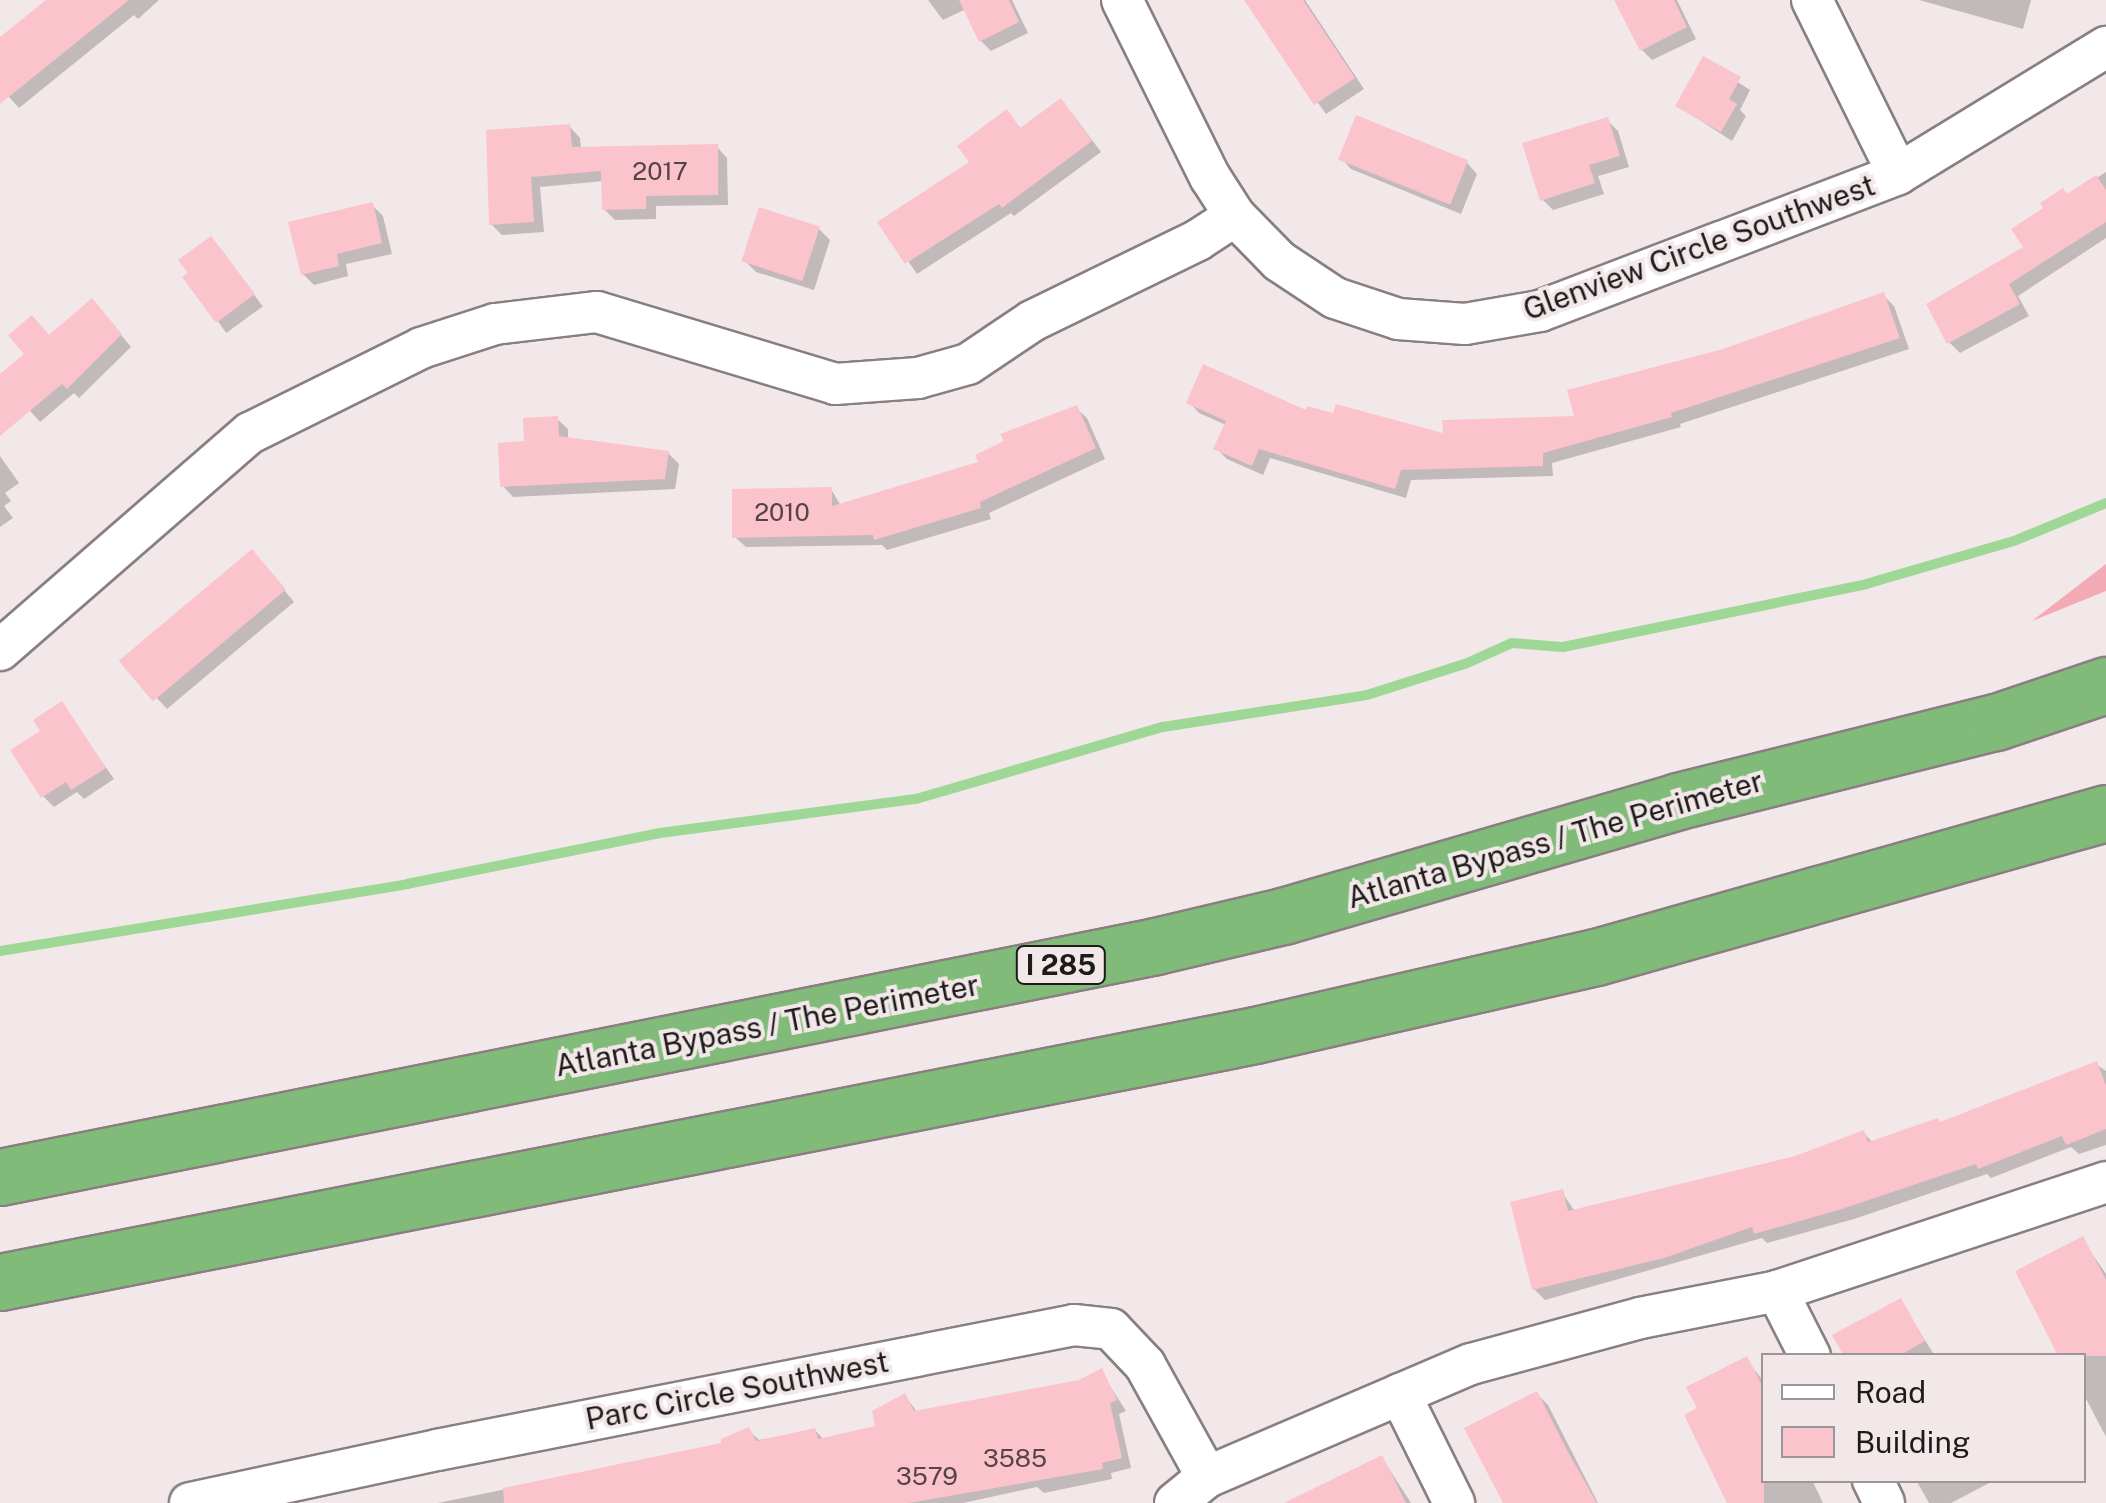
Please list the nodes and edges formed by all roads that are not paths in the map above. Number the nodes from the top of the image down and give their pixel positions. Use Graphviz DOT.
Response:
graph roads {
  1 [pos="1122,0"];
  2 [pos="1812,0"];
  3 [pos="2106,48"];
  4 [pos="1898,174"];
  5 [pos="1235,216"];
  6 [pos="0,650"];
  7 [pos="2106,685"];
  8 [pos="2106,813"];
  9 [pos="0,1177"];
  10 [pos="2106,1182"];
  11 [pos="0,1282"];
  12 [pos="1777,1291"];
  13 [pos="1808,1353"];
  14 [pos="1400,1394"];
  15 [pos="1207,1477"];
  16 [pos="190,1503"];
  17 [pos="1175,1503"];
  18 [pos="1454,1503"];
  1 -- 5 [label="street, Glenview Circle Southwest"];
  2 -- 4 [label="street"];
  3 -- 4 [label="street, Glenview Circle Southwest"];
  4 -- 5 [label="street, Glenview Circle Southwest"];
  5 -- 6 [label="street"];
  7 -- 9 [label="highway, Atlanta Bypass / The Perimeter / I 285"];
  8 -- 11 [label="highway"];
  10 -- 12 [label="street"];
  12 -- 13 [label="street"];
  12 -- 14 [label="street"];
  14 -- 15 [label="street"];
  14 -- 18 [label="street"];
  15 -- 16 [label="street, Parc Circle Southwest"];
  15 -- 17 [label="street"];
}
